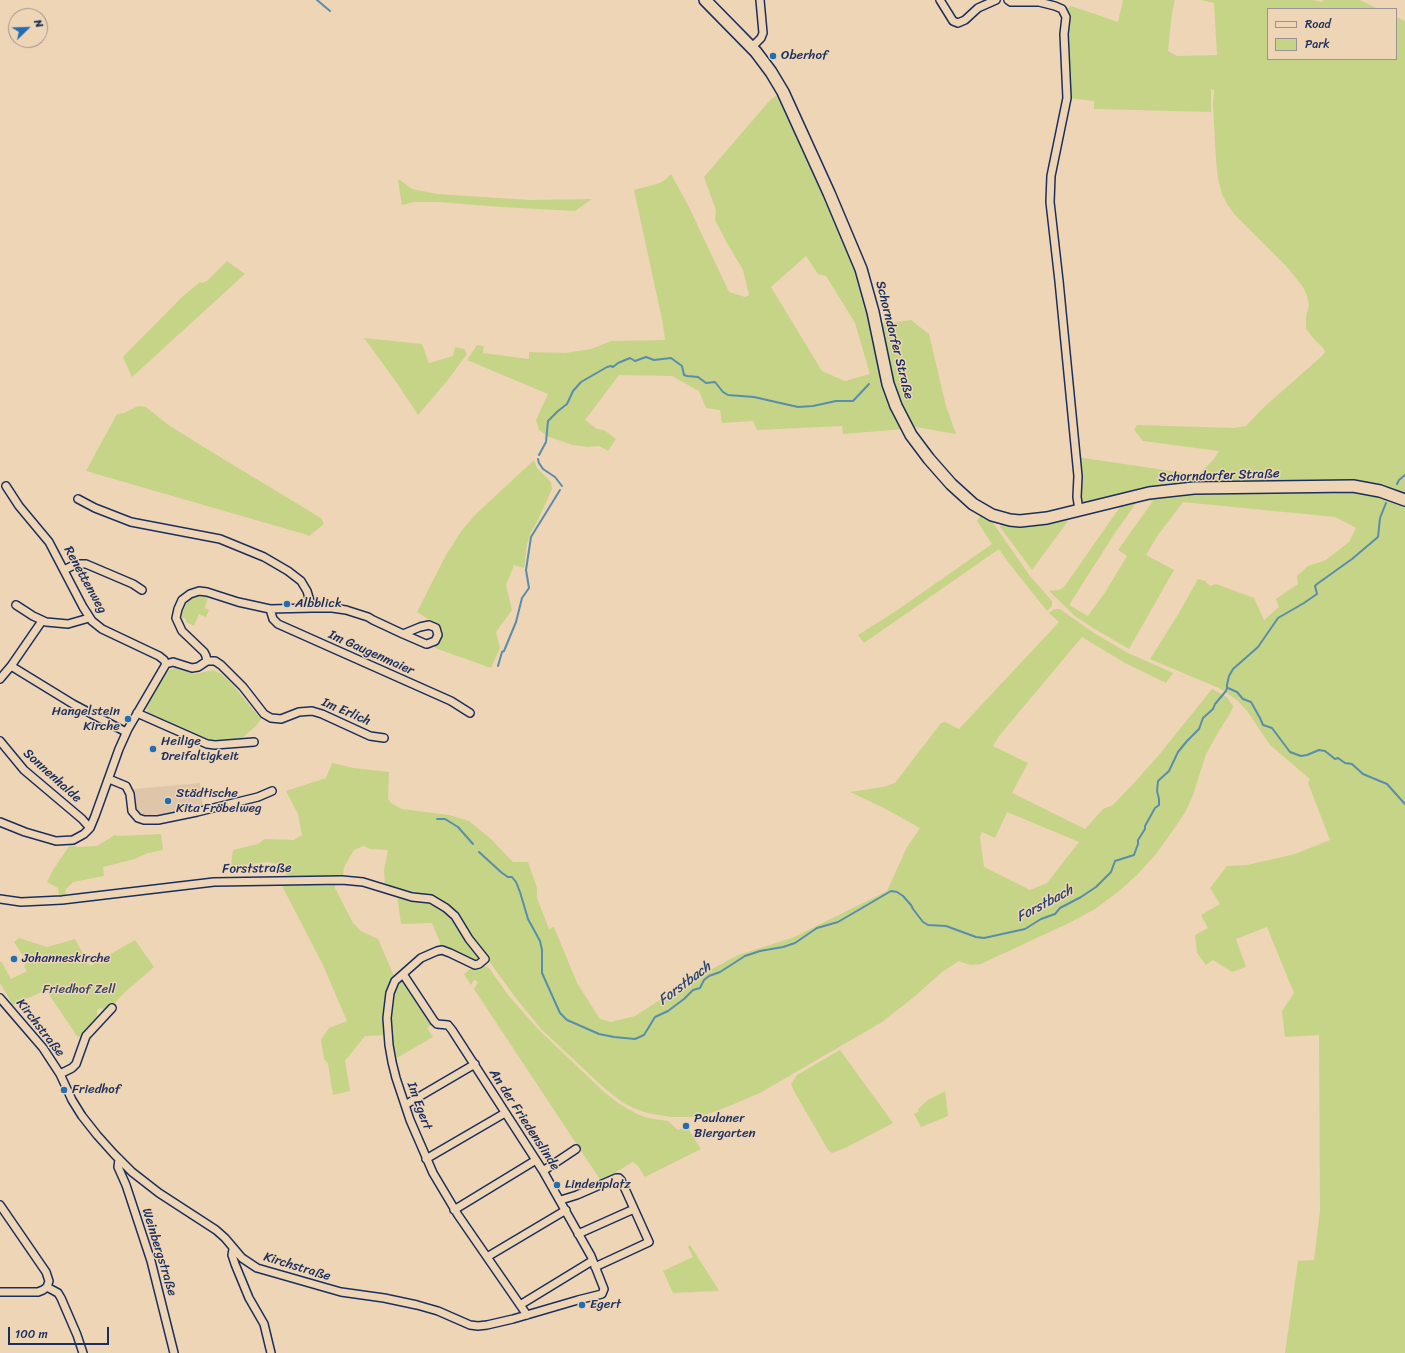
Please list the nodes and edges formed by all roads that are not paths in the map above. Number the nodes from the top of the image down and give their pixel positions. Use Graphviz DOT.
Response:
graph roads {
  1 [pos="705,0"];
  2 [pos="760,0"];
  3 [pos="940,0"];
  4 [pos="996,0"];
  5 [pos="1008,0"];
  6 [pos="1039,1"];
  7 [pos="752,47"];
  8 [pos="6,486"];
  9 [pos="78,499"];
  10 [pos="1405,500"];
  11 [pos="1079,510"];
  12 [pos="64,570"];
  13 [pos="142,590"];
  14 [pos="16,605"];
  15 [pos="312,608"];
  16 [pos="270,609"];
  17 [pos="89,618"];
  18 [pos="42,621"];
  19 [pos="403,634"];
  20 [pos="207,661"];
  21 [pos="166,664"];
  22 [pos="11,666"];
  23 [pos="0,679"];
  24 [pos="470,712"];
  25 [pos="137,713"];
  26 [pos="126,732"];
  27 [pos="384,738"];
  28 [pos="0,741"];
  29 [pos="254,742"];
  30 [pos="109,779"];
  31 [pos="272,791"];
  32 [pos="0,822"];
  33 [pos="90,828"];
  34 [pos="0,899"];
  35 [pos="485,959"];
  36 [pos="402,974"];
  37 [pos="0,998"];
  38 [pos="112,1008"];
  39 [pos="475,1064"];
  40 [pos="60,1074"];
  41 [pos="405,1105"];
  42 [pos="505,1112"];
  43 [pos="576,1150"];
  44 [pos="119,1159"];
  45 [pos="426,1159"];
  46 [pos="536,1160"];
  47 [pos="543,1171"];
  48 [pos="561,1200"];
  49 [pos="0,1205"];
  50 [pos="634,1209"];
  51 [pos="454,1210"];
  52 [pos="566,1210"];
  53 [pos="578,1234"];
  54 [pos="233,1249"];
  55 [pos="487,1257"];
  56 [pos="593,1264"];
  57 [pos="47,1287"];
  58 [pos="0,1292"];
  59 [pos="601,1295"];
  60 [pos="520,1304"];
  61 [pos="527,1315"];
  62 [pos="83,1353"];
  63 [pos="174,1353"];
  64 [pos="270,1353"];
  1 -- 7 [label="main road, Schorndorfer Straße"];
  2 -- 7 [label="street"];
  3 -- 4 [label="street"];
  5 -- 6 [label="street"];
  6 -- 11 [label="street"];
  7 -- 11 [label="main road, Schorndorfer Straße"];
  8 -- 12 [label="street, Renettenweg"];
  9 -- 15 [label="street"];
  10 -- 11 [label="main road, Schorndorfer Straße"];
  12 -- 13 [label="street"];
  12 -- 17 [label="street, Renettenweg"];
  14 -- 18 [label="street"];
  15 -- 16 [label="street"];
  15 -- 19 [label="street"];
  16 -- 20 [label="street"];
  16 -- 24 [label="street, Im Gaugenmaier"];
  17 -- 18 [label="street"];
  17 -- 21 [label="street, Renettenweg"];
  18 -- 22 [label="street"];
  20 -- 21 [label="street"];
  20 -- 27 [label="street, Im Erlich"];
  21 -- 25 [label="street"];
  22 -- 23 [label="street"];
  22 -- 26 [label="street"];
  25 -- 26 [label="street"];
  25 -- 29 [label="street"];
  26 -- 30 [label="street"];
  28 -- 33 [label="street, Sonnenhalde"];
  30 -- 31 [label="street"];
  30 -- 33 [label="street"];
  32 -- 33 [label="street"];
  34 -- 35 [label="street, Forststraße"];
  35 -- 36 [label="street, Im Egert"];
  36 -- 39 [label="street, An der Friedenslinde"];
  36 -- 41 [label="street, Im Egert"];
  37 -- 40 [label="street, Kirchstraße"];
  38 -- 40 [label="street, Kirchstraße"];
  39 -- 41 [label="street"];
  39 -- 42 [label="street, An der Friedenslinde"];
  40 -- 44 [label="street, Kirchstraße"];
  41 -- 45 [label="street, Im Egert"];
  42 -- 45 [label="street"];
  42 -- 46 [label="street, An der Friedenslinde"];
  43 -- 47 [label="street"];
  44 -- 54 [label="street, Kirchstraße"];
  44 -- 63 [label="street, Weinbergstraße"];
  45 -- 51 [label="street, Im Egert"];
  46 -- 47 [label="street, An der Friedenslinde"];
  46 -- 51 [label="street"];
  47 -- 48 [label="street, An der Friedenslinde"];
  48 -- 50 [label="street"];
  48 -- 52 [label="street, An der Friedenslinde"];
  49 -- 57 [label="street"];
  50 -- 53 [label="street"];
  50 -- 56 [label="street"];
  51 -- 55 [label="street, Im Egert"];
  52 -- 53 [label="street, An der Friedenslinde"];
  52 -- 55 [label="street"];
  53 -- 56 [label="street, An der Friedenslinde"];
  54 -- 61 [label="street, Kirchstraße"];
  54 -- 64 [label="street"];
  55 -- 60 [label="street, Im Egert"];
  56 -- 59 [label="street, An der Friedenslinde"];
  56 -- 60 [label="street"];
  57 -- 58 [label="street"];
  57 -- 62 [label="street"];
  59 -- 61 [label="street, Kirchstraße"];
  60 -- 61 [label="street, Im Egert"];
}
